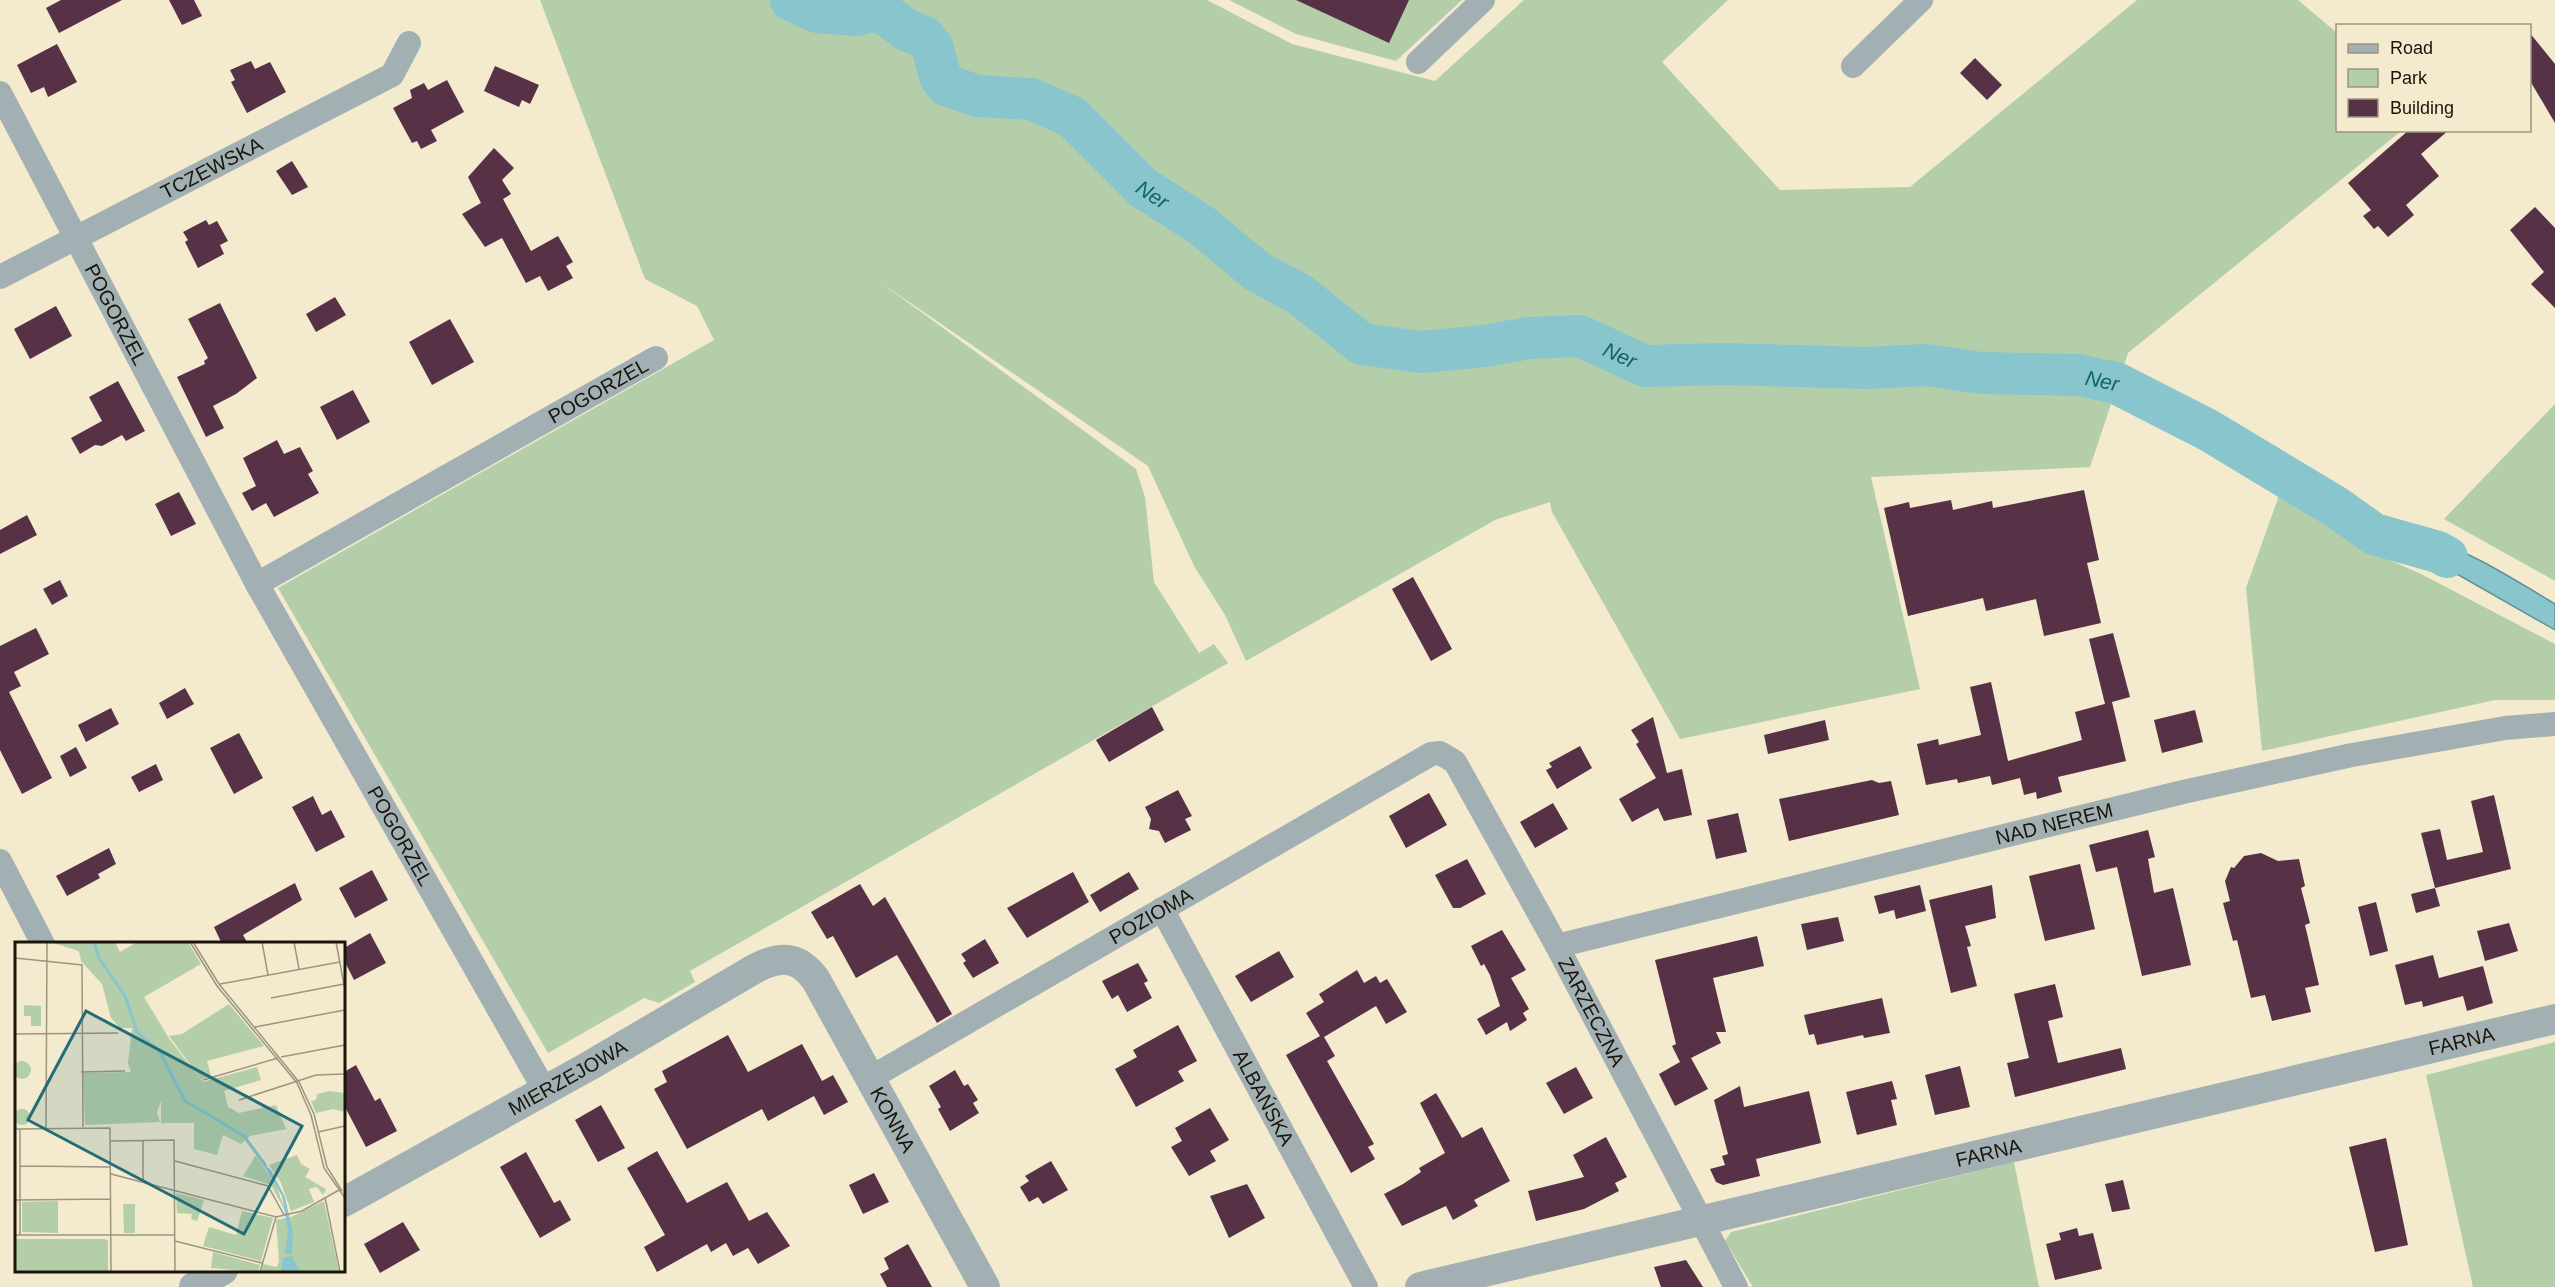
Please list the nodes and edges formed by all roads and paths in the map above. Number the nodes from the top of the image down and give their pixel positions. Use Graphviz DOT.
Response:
graph roads {
  1 [pos="1483,0"];
  2 [pos="1921,0"];
  3 [pos="408,43"];
  4 [pos="1418,62"];
  5 [pos="1853,66"];
  6 [pos="0,93"];
  7 [pos="75,238"];
  8 [pos="0,277"];
  9 [pos="656,358"];
  10 [pos="257,584"];
  11 [pos="2555,724"];
  12 [pos="1431,754"];
  13 [pos="0,861"];
  14 [pos="1162,909"];
  15 [pos="42,942"];
  16 [pos="1557,946"];
  17 [pos="792,959"];
  18 [pos="2555,1019"];
  19 [pos="872,1077"];
  20 [pos="544,1089"];
  21 [pos="345,1201"];
  22 [pos="1700,1221"];
  23 [pos="985,1287"];
  24 [pos="1366,1287"];
  25 [pos="1420,1287"];
  26 [pos="1736,1287"];
  1 -- 4 [label="street"];
  2 -- 5 [label="street"];
  3 -- 7 [label="street, TCZEWSKA"];
  6 -- 7 [label="street, POGORZEL"];
  7 -- 8 [label="street, TCZEWSKA"];
  7 -- 10 [label="street, POGORZEL"];
  9 -- 10 [label="street, POGORZEL"];
  10 -- 20 [label="street, POGORZEL"];
  11 -- 16 [label="street, NAD NEREM"];
  12 -- 14 [label="street, POZIOMA"];
  12 -- 16 [label="street, ZARZECZNA"];
  13 -- 15 [label="street"];
  14 -- 19 [label="street, POZIOMA"];
  14 -- 24 [label="street, ALBAŃSKA"];
  16 -- 22 [label="street, ZARZECZNA"];
  17 -- 19 [label="street, KONNA"];
  17 -- 20 [label="street, MIERZEJOWA"];
  18 -- 22 [label="street, FARNA"];
  19 -- 23 [label="street, KONNA"];
  20 -- 21 [label="street, MIERZEJOWA"];
  22 -- 25 [label="street, FARNA"];
  22 -- 26 [label="street, ZARZECZNA"];
}
